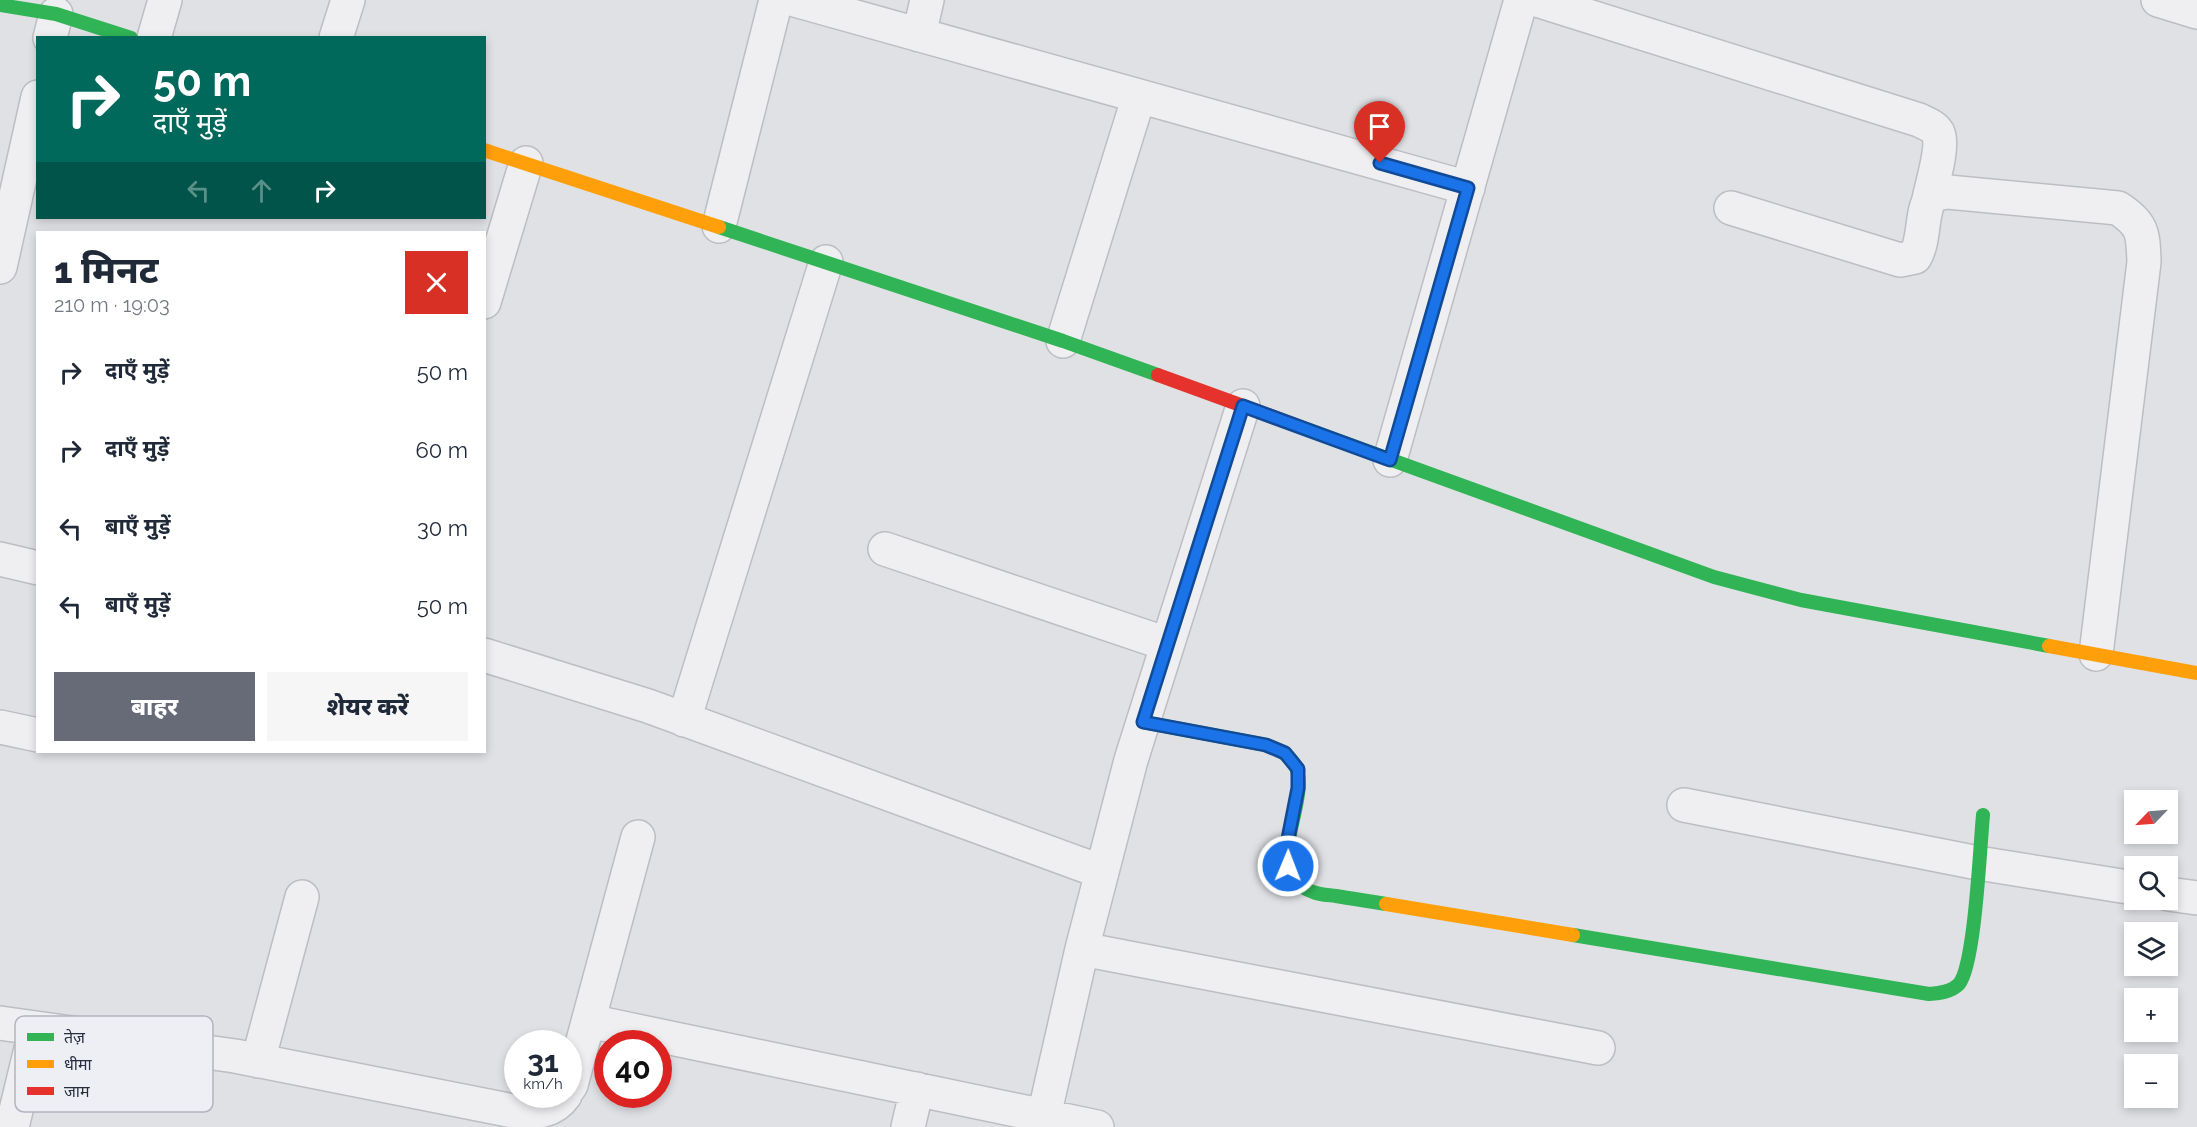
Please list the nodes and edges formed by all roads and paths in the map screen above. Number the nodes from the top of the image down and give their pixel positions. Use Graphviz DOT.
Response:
graph roads {
  1 [pos="165,0"];
  2 [pos="348,0"];
  3 [pos="776,0"];
  4 [pos="795,0"];
  5 [pos="927,0"];
  6 [pos="1521,0"];
  7 [pos="1537,0"];
  8 [pos="2158,0"];
  9 [pos="0,5"];
  10 [pos="2197,12"];
  11 [pos="53,26"];
  12 [pos="919,35"];
  13 [pos="118,36"];
  14 [pos="155,36"];
  15 [pos="337,36"];
  16 [pos="1139,96"];
  17 [pos="36,106"];
  18 [pos="486,151"];
  19 [pos="526,163"];
  20 [pos="1468,188"];
  21 [pos="1929,199"];
  22 [pos="1731,208"];
  23 [pos="719,226"];
  24 [pos="826,262"];
  25 [pos="0,267"];
  26 [pos="486,295"];
  27 [pos="1063,341"];
  28 [pos="1243,406"];
  29 [pos="1390,460"];
  30 [pos="885,549"];
  31 [pos="0,559"];
  32 [pos="36,568"];
  33 [pos="1167,644"];
  34 [pos="2096,654"];
  35 [pos="486,656"];
  36 [pos="2197,673"];
  37 [pos="684,720"];
  38 [pos="1143,722"];
  39 [pos="0,727"];
  40 [pos="36,735"];
  41 [pos="1684,805"];
  42 [pos="1983,815"];
  43 [pos="638,837"];
  44 [pos="1978,864"];
  45 [pos="1102,872"];
  46 [pos="2124,886"];
  47 [pos="2178,895"];
  48 [pos="302,897"];
  49 [pos="2197,898"];
  50 [pos="1082,948"];
  51 [pos="589,1021"];
  52 [pos="0,1023"];
  53 [pos="15,1025"];
  54 [pos="582,1046"];
  55 [pos="1598,1048"];
  56 [pos="213,1054"];
  57 [pos="258,1061"];
  58 [pos="917,1089"];
  59 [pos="550,1108"];
  60 [pos="16,1112"];
  61 [pos="1044,1116"];
  62 [pos="12,1127"];
  63 [pos="908,1127"];
  64 [pos="1097,1127"];
  1 -- 14 [label="street"];
  2 -- 15 [label="street"];
  3 -- 23 [label="street"];
  4 -- 12 [label="street"];
  5 -- 12 [label="street"];
  6 -- 20 [label="street"];
  7 -- 21 [label="street"];
  8 -- 10 [label="street"];
  9 -- 11 [label="street"];
  11 -- 13 [label="street"];
  12 -- 16 [label="street"];
  16 -- 20 [label="street"];
  16 -- 27 [label="street"];
  17 -- 25 [label="street"];
  18 -- 19 [label="street"];
  19 -- 23 [label="street"];
  19 -- 26 [label="street"];
  20 -- 29 [label="street"];
  21 -- 22 [label="street"];
  21 -- 34 [label="street"];
  23 -- 24 [label="street"];
  24 -- 27 [label="street"];
  24 -- 37 [label="street"];
  27 -- 28 [label="street"];
  28 -- 29 [label="street"];
  28 -- 33 [label="street"];
  29 -- 34 [label="street"];
  30 -- 33 [label="street"];
  31 -- 32 [label="street"];
  33 -- 38 [label="street"];
  34 -- 36 [label="street"];
  35 -- 37 [label="street"];
  37 -- 45 [label="street"];
  38 -- 44 [label="street"];
  38 -- 45 [label="street"];
  39 -- 40 [label="street"];
  41 -- 44 [label="street"];
  42 -- 44 [label="street"];
  43 -- 51 [label="street"];
  44 -- 46 [label="street"];
  45 -- 50 [label="street"];
  47 -- 49 [label="street"];
  48 -- 57 [label="street"];
  50 -- 55 [label="street"];
  50 -- 61 [label="street"];
  51 -- 54 [label="street"];
  51 -- 58 [label="street"];
  52 -- 53 [label="street"];
  56 -- 57 [label="street"];
  57 -- 59 [label="street"];
  58 -- 61 [label="street"];
  58 -- 63 [label="street"];
  60 -- 62 [label="street"];
  61 -- 64 [label="street"];
}
